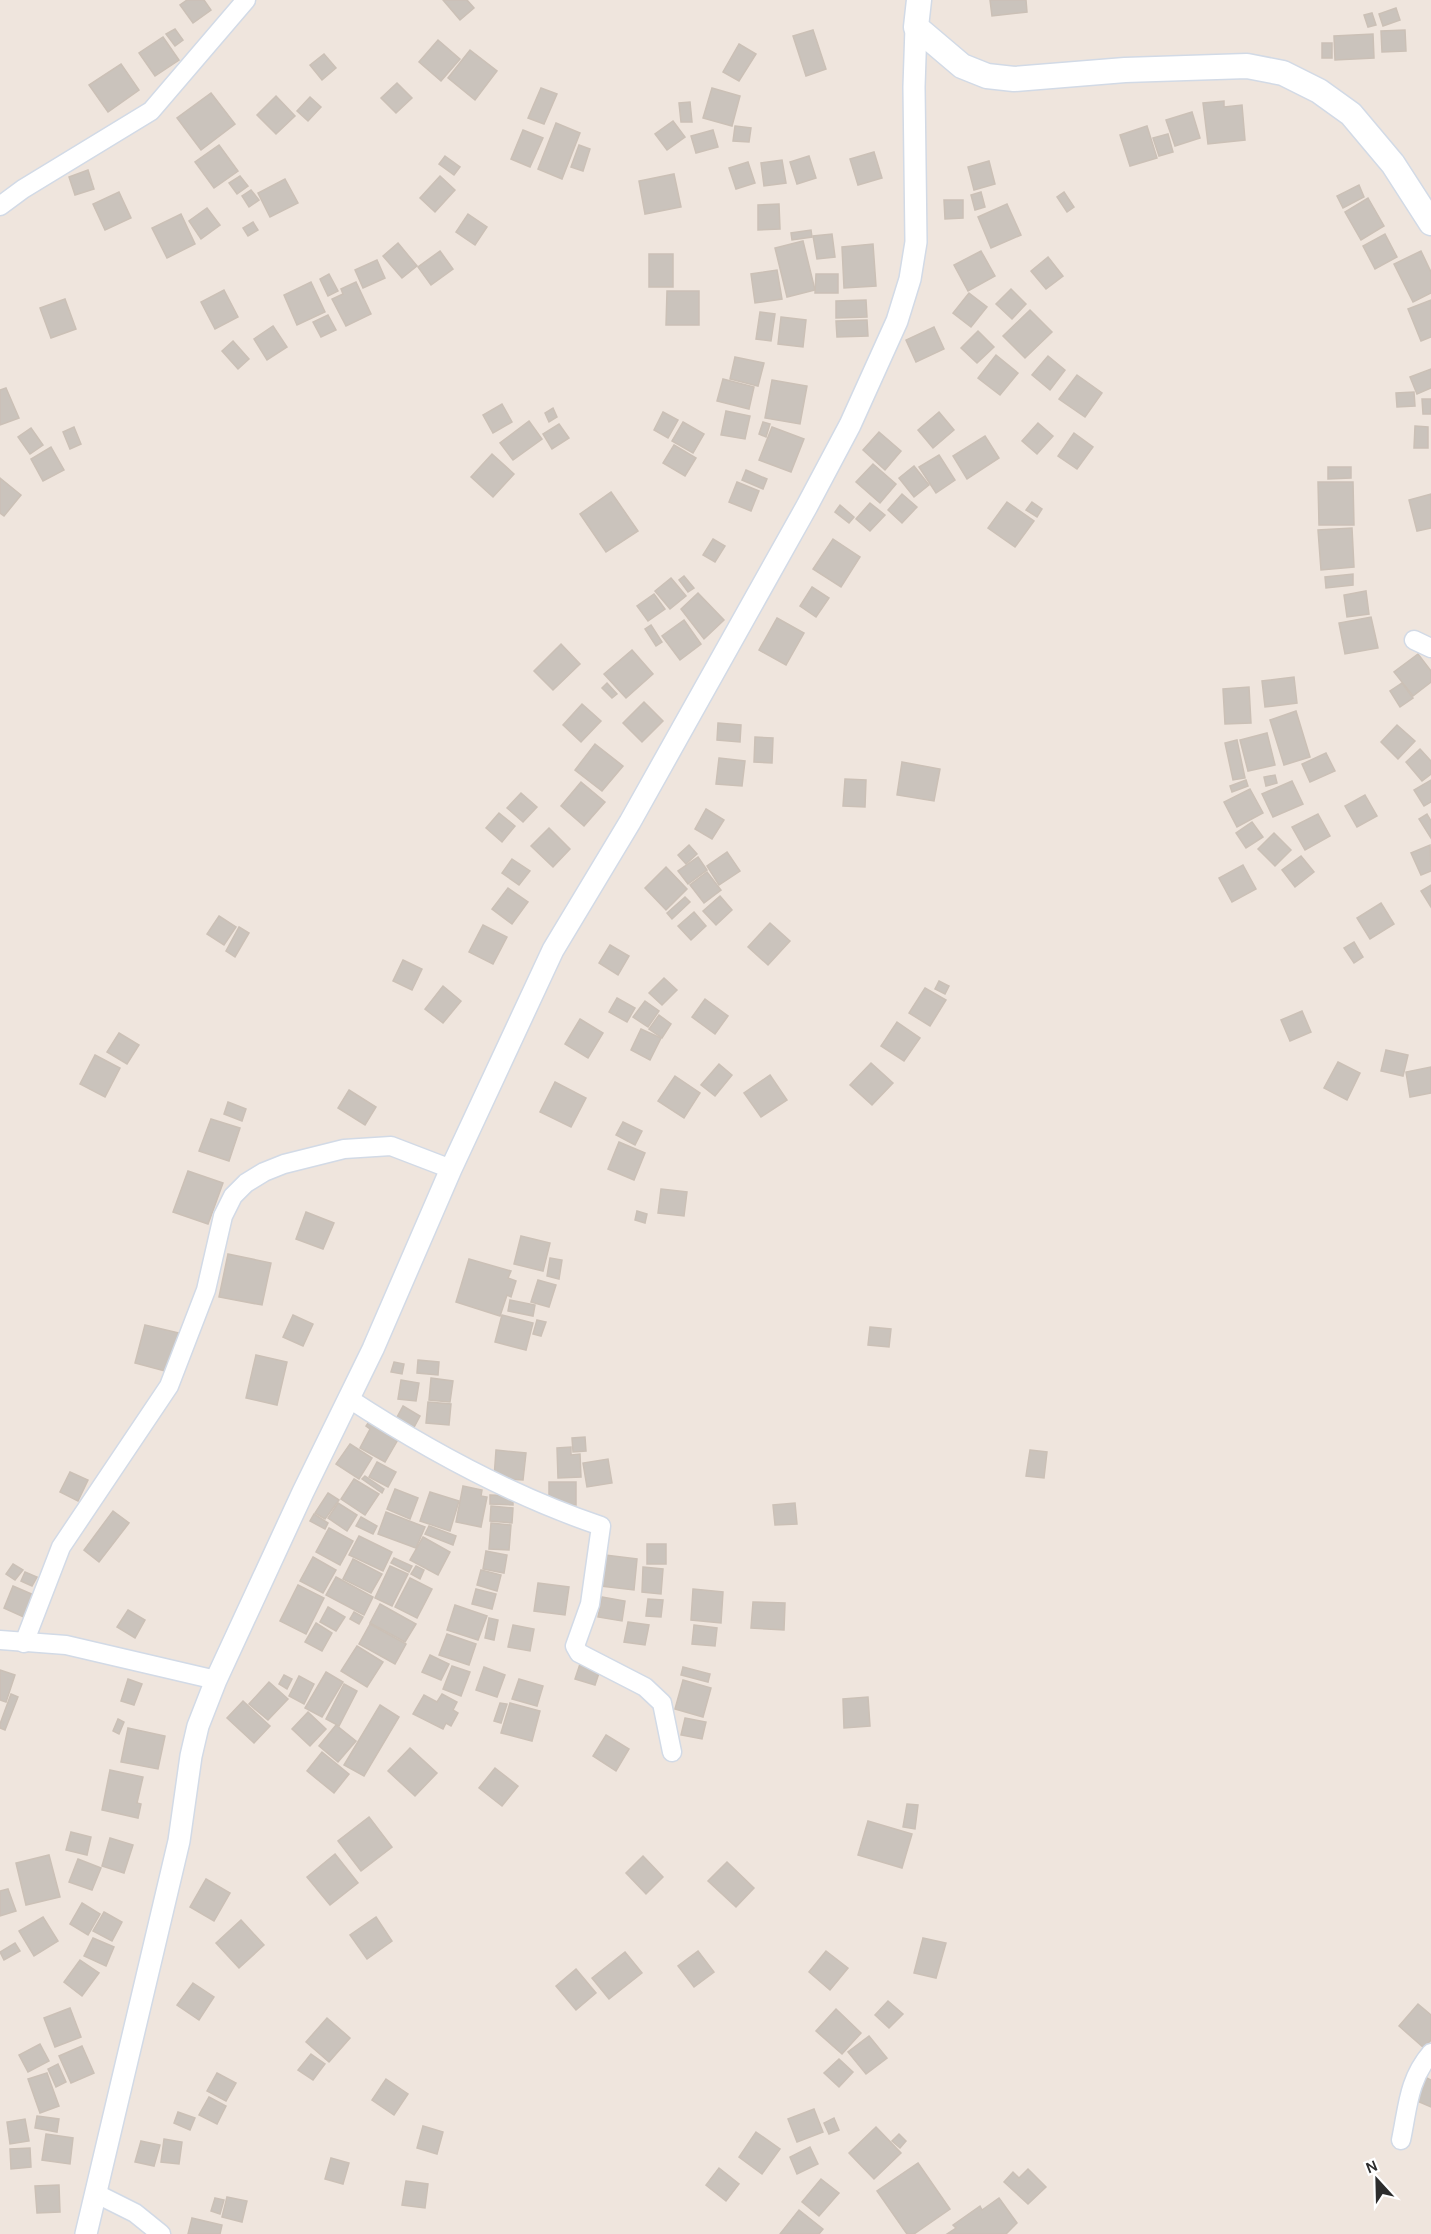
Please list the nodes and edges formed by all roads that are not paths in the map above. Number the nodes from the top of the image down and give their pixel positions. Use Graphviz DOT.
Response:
graph roads {
  1 [pos="246,0"];
  2 [pos="918,0"];
  3 [pos="916,27"];
  4 [pos="0,206"];
  5 [pos="1431,223"];
  6 [pos="1414,640"];
  7 [pos="1431,648"];
  8 [pos="451,1169"];
  9 [pos="348,1398"];
  10 [pos="0,1640"];
  11 [pos="24,1643"];
  12 [pos="216,1680"];
  13 [pos="672,1752"];
  14 [pos="1431,2053"];
  15 [pos="1401,2140"];
  16 [pos="95,2193"];
  17 [pos="86,2234"];
  18 [pos="161,2234"];
  1 -- 4 [label="street"];
  2 -- 3 [label="main road"];
  3 -- 5 [label="main road"];
  3 -- 8 [label="street"];
  6 -- 7 [label="street"];
  8 -- 9 [label="street"];
  8 -- 11 [label="street"];
  9 -- 12 [label="street"];
  9 -- 13 [label="street"];
  10 -- 11 [label="street"];
  11 -- 12 [label="street"];
  12 -- 16 [label="street"];
  14 -- 15 [label="street"];
  16 -- 17 [label="street"];
  16 -- 18 [label="street"];
}
